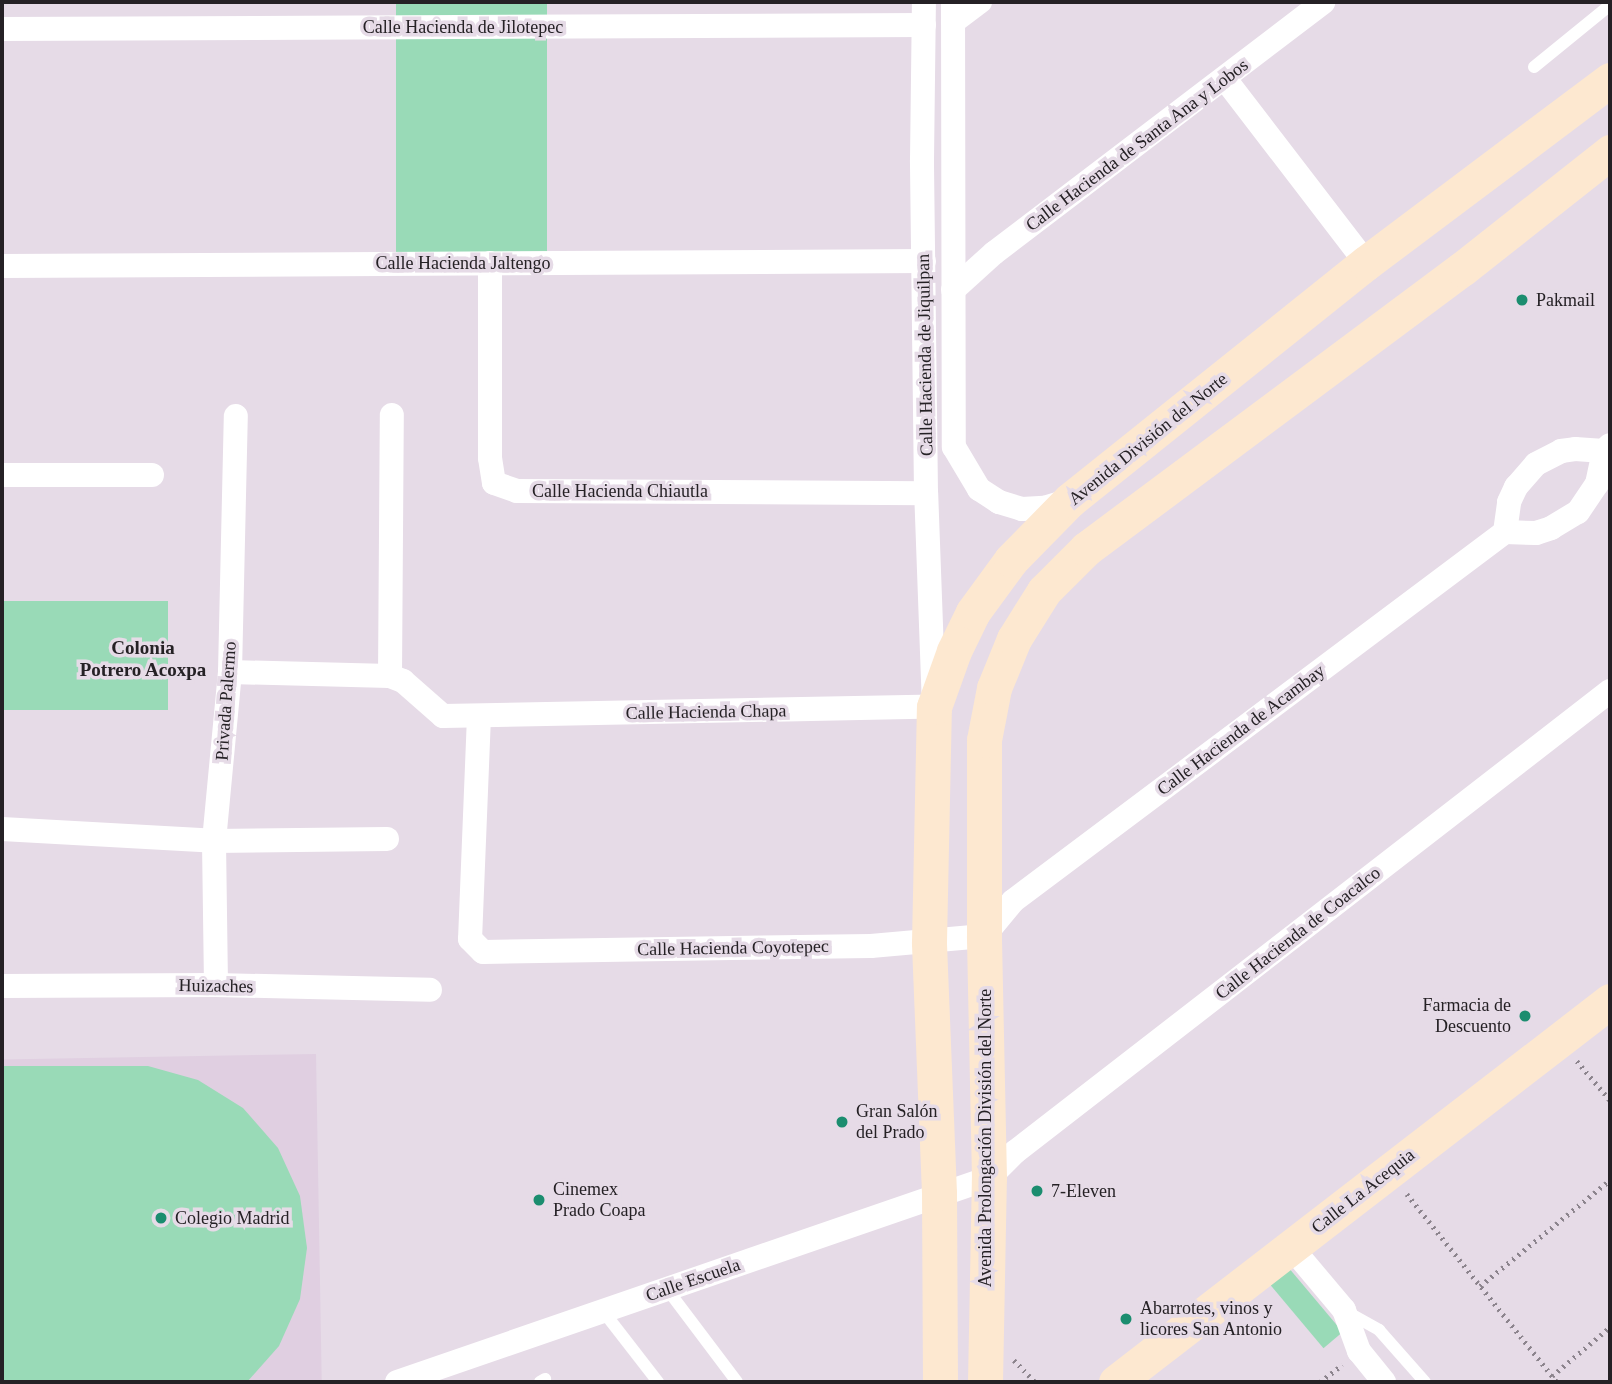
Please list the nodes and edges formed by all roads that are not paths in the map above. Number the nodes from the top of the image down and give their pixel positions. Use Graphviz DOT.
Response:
graph roads {
  1 [pos="980,2"];
  2 [pos="1324,2"];
  3 [pos="1610,5"];
  4 [pos="953,12"];
  5 [pos="924,13"];
  6 [pos="2,29"];
  7 [pos="1534,67"];
  8 [pos="1225,79"];
  9 [pos="1610,80"];
  10 [pos="1610,152"];
  11 [pos="922,160"];
  12 [pos="953,163"];
  13 [pos="923,261"];
  14 [pos="490,263"];
  15 [pos="1366,264"];
  16 [pos="2,266"];
  17 [pos="953,290"];
  18 [pos="1285,331"];
  19 [pos="1256,352"];
  20 [pos="1321,374"];
  21 [pos="1290,396"];
  22 [pos="392,415"];
  23 [pos="236,416"];
  24 [pos="1607,448"];
  25 [pos="2,475"];
  26 [pos="152,475"];
  27 [pos="926,493"];
  28 [pos="1070,500"];
  29 [pos="1505,532"];
  30 [pos="230,672"];
  31 [pos="390,676"];
  32 [pos="1610,691"];
  33 [pos="934,707"];
  34 [pos="479,716"];
  35 [pos="2,829"];
  36 [pos="387,839"];
  37 [pos="214,841"];
  38 [pos="984,936"];
  39 [pos="929,942"];
  40 [pos="216,985"];
  41 [pos="2,986"];
  42 [pos="430,990"];
  43 [pos="1610,1000"];
  44 [pos="989,1178"];
  45 [pos="939,1193"];
  46 [pos="1291,1247"];
  47 [pos="667,1289"];
  48 [pos="1344,1310"];
  49 [pos="603,1311"];
  50 [pos="397,1382"];
  51 [pos="658,1382"];
  52 [pos="737,1382"];
  53 [pos="940,1382"];
  54 [pos="985,1382"];
  55 [pos="1116,1382"];
  56 [pos="1384,1382"];
  57 [pos="1425,1382"];
  1 -- 4 [label="street"];
  2 -- 8 [label="street, Calle Hacienda de Santa Ana y Lobos"];
  3 -- 7 [label="lane"];
  4 -- 12 [label="street, Calle Hacienda de Jiquilpan"];
  5 -- 6 [label="street, Calle Hacienda de Jilotepec"];
  5 -- 11 [label="street, Calle Hacienda de Jiquilpan"];
  8 -- 15 [label="street"];
  8 -- 17 [label="street, Calle Hacienda de Santa Ana y Lobos"];
  9 -- 15 [label="main road, Avenida División del Norte"];
  10 -- 20 [label="main road"];
  11 -- 12 [label="street"];
  11 -- 13 [label="street, Calle Hacienda de Jiquilpan"];
  12 -- 17 [label="street, Calle Hacienda de Jiquilpan"];
  13 -- 14 [label="street, Calle Hacienda Jaltengo"];
  13 -- 27 [label="street, Calle Hacienda de Jiquilpan"];
  14 -- 16 [label="street, Calle Hacienda Jaltengo"];
  14 -- 27 [label="street, Calle Hacienda Chiautla"];
  15 -- 18 [label="main road, Avenida División del Norte"];
  17 -- 28 [label="street, Calle Hacienda de Jiquilpan"];
  18 -- 19 [label="main road, Avenida División del Norte"];
  18 -- 20 [label="main road"];
  19 -- 21 [label="main road"];
  19 -- 28 [label="main road, Avenida División del Norte"];
  20 -- 21 [label="main road"];
  21 -- 38 [label="main road"];
  22 -- 31 [label="street"];
  23 -- 30 [label="street, Privada Palermo"];
  24 -- 29 [label="street"];
  24 -- 29 [label="street"];
  25 -- 26 [label="street"];
  27 -- 33 [label="street, Calle Hacienda de Jiquilpan"];
  28 -- 33 [label="main road, Avenida División del Norte"];
  29 -- 38 [label="street, Calle Hacienda de Acambay"];
  30 -- 31 [label="street"];
  30 -- 37 [label="street, Privada Palermo"];
  31 -- 34 [label="street, Calle Hacienda Chapa"];
  32 -- 44 [label="street, Calle Hacienda de Coacalco"];
  33 -- 34 [label="street, Calle Hacienda Chapa"];
  33 -- 39 [label="main road, Avenida División del Norte"];
  34 -- 39 [label="street, Calle Hacienda Coyotepec"];
  35 -- 37 [label="street"];
  36 -- 37 [label="street"];
  37 -- 40 [label="street, Privada Palermo"];
  38 -- 39 [label="street, Calle Hacienda Coyotepec"];
  38 -- 44 [label="main road, Avenida Prolongación División del Norte"];
  39 -- 45 [label="main road"];
  40 -- 41 [label="street, Huizaches"];
  40 -- 42 [label="street, Huizaches"];
  43 -- 46 [label="main road, Calle La Acequia"];
  44 -- 45 [label="street, Calle Escuela"];
  44 -- 54 [label="main road, Avenida Prolongación División del Norte"];
  45 -- 47 [label="street, Calle Escuela"];
  45 -- 53 [label="main road"];
  46 -- 48 [label="street"];
  46 -- 55 [label="main road, Calle La Acequia"];
  47 -- 49 [label="street, Calle Escuela"];
  47 -- 52 [label="lane"];
  48 -- 56 [label="street"];
  48 -- 57 [label="lane"];
  49 -- 50 [label="street, Calle Escuela"];
  49 -- 51 [label="lane"];
}
